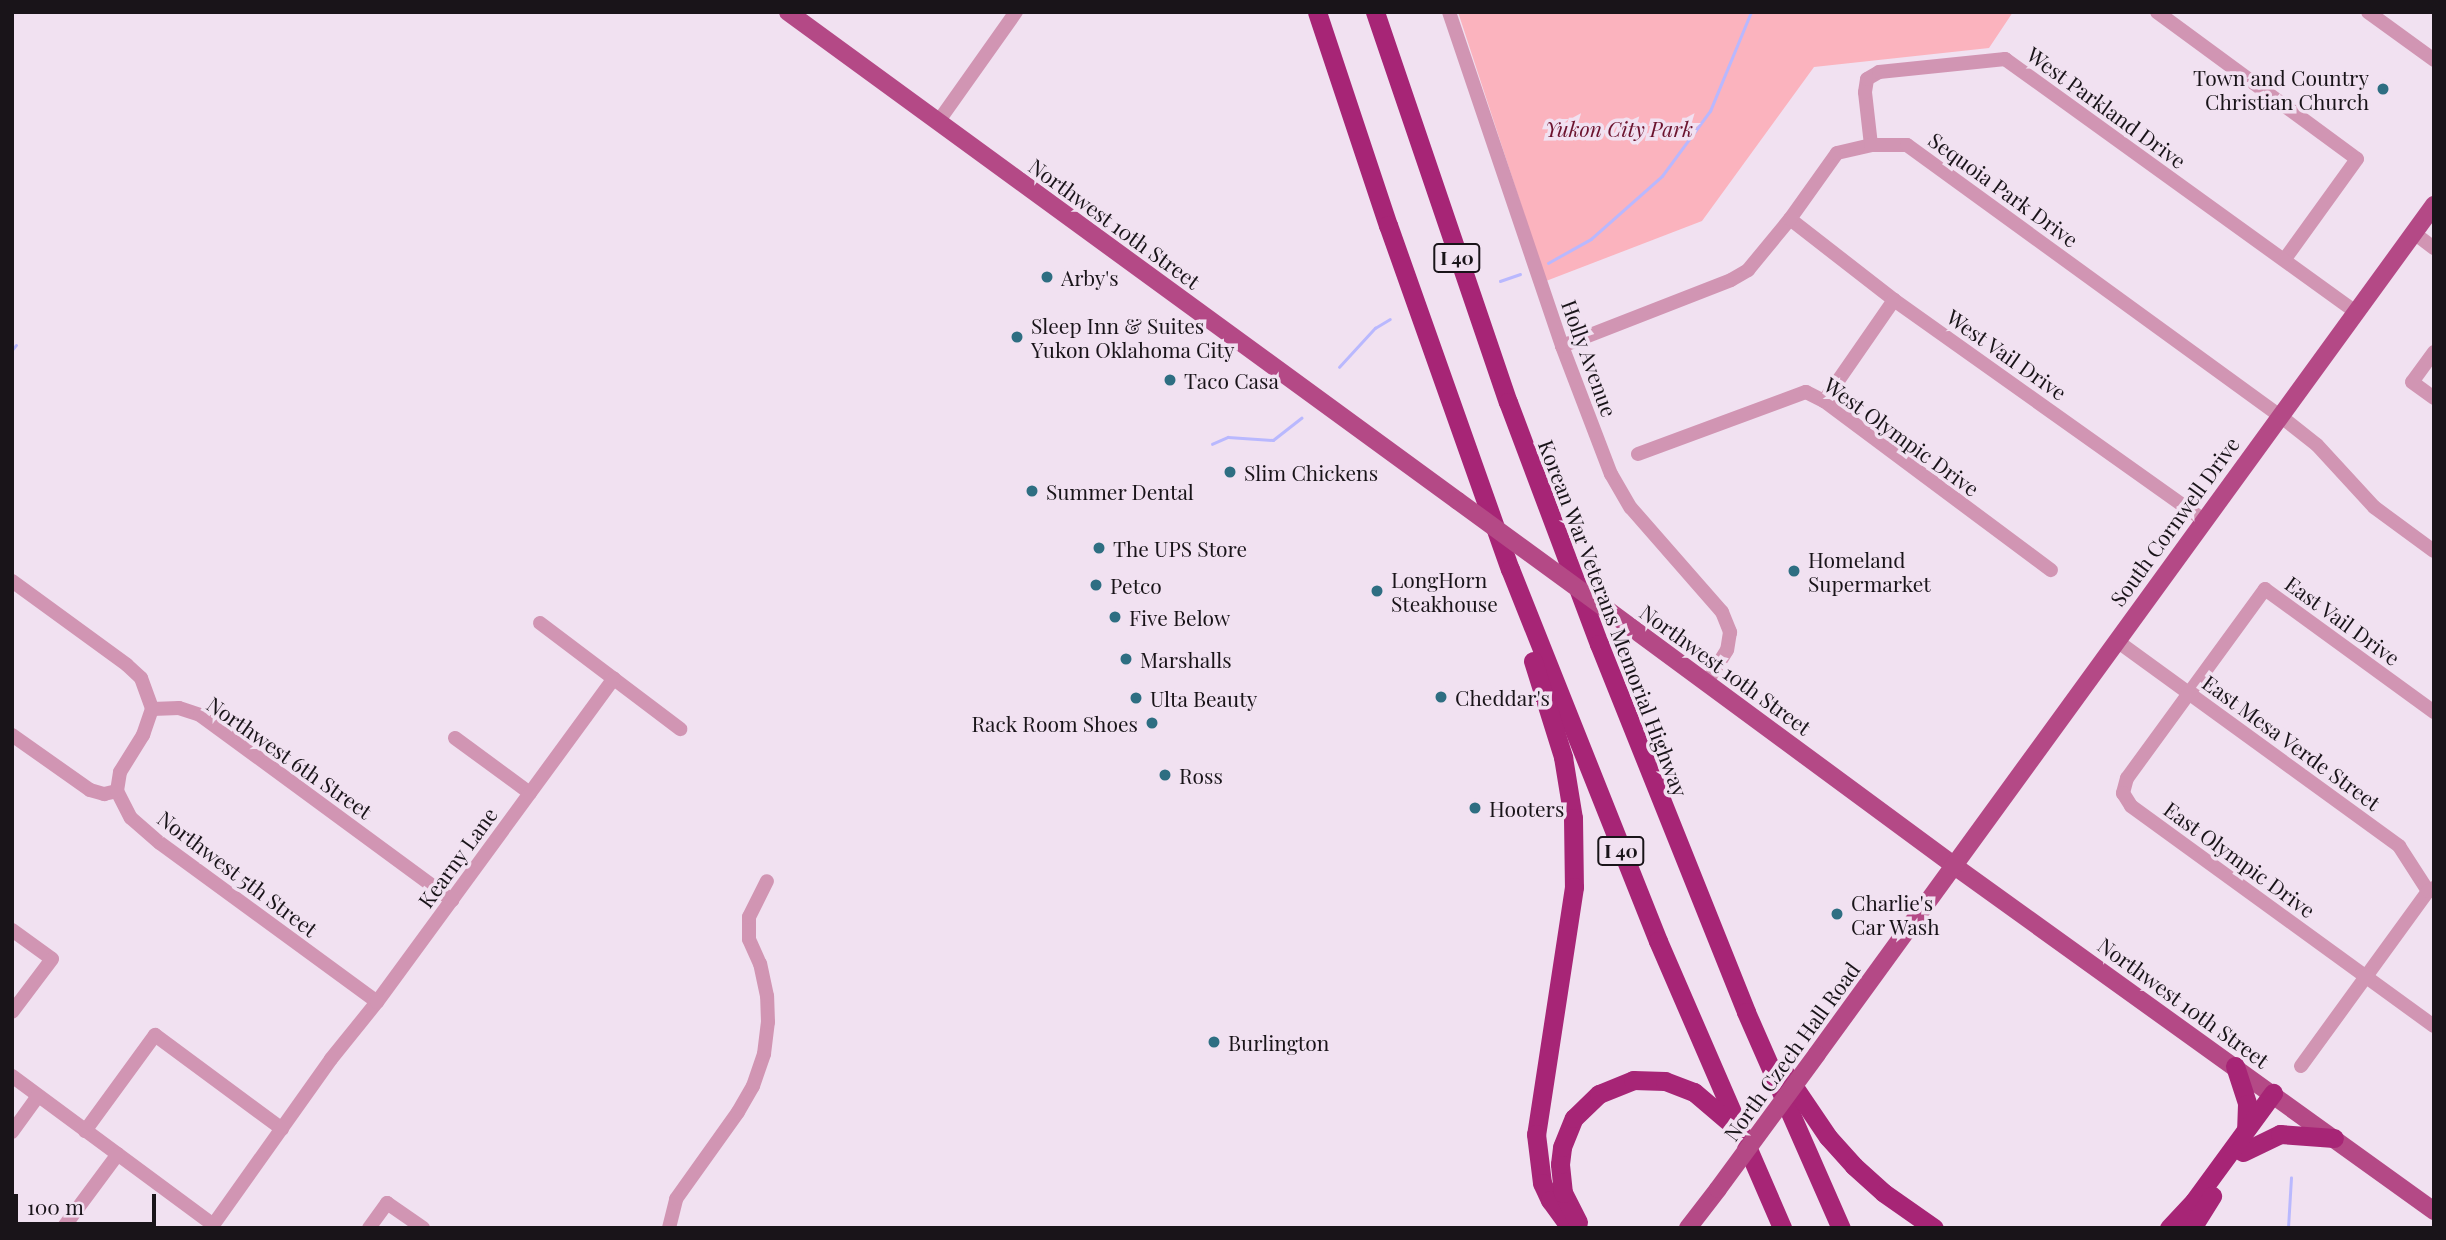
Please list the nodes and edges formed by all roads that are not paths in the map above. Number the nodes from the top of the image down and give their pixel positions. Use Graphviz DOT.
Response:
graph roads {
  1 [pos="789,12"];
  2 [pos="1016,12"];
  3 [pos="1317,12"];
  4 [pos="1375,12"];
  5 [pos="1449,12"];
  6 [pos="2157,12"];
  7 [pos="2368,12"];
  8 [pos="2434,60"];
  9 [pos="938,122"];
  10 [pos="1871,145"];
  11 [pos="2434,205"];
  12 [pos="1790,219"];
  13 [pos="2414,233"];
  14 [pos="2434,248"];
  15 [pos="2285,260"];
  16 [pos="1894,300"];
  17 [pos="2355,312"];
  18 [pos="1562,346"];
  19 [pos="2434,352"];
  20 [pos="2434,398"];
  21 [pos="1824,401"];
  22 [pos="2278,415"];
  23 [pos="1638,454"];
  24 [pos="2203,520"];
  25 [pos="2434,551"];
  26 [pos="1510,569"];
  27 [pos="2050,570"];
  28 [pos="12,581"];
  29 [pos="540,623"];
  30 [pos="2117,640"];
  31 [pos="614,678"];
  32 [pos="1706,684"];
  33 [pos="2188,692"];
  34 [pos="152,709"];
  35 [pos="2434,712"];
  36 [pos="680,729"];
  37 [pos="12,735"];
  38 [pos="455,738"];
  39 [pos="117,791"];
  40 [pos="530,793"];
  41 [pos="1953,865"];
  42 [pos="767,881"];
  43 [pos="2431,889"];
  44 [pos="452,900"];
  45 [pos="12,930"];
  46 [pos="2366,976"];
  47 [pos="377,1002"];
  48 [pos="12,1012"];
  49 [pos="1746,1012"];
  50 [pos="2434,1026"];
  51 [pos="2235,1066"];
  52 [pos="2301,1066"];
  53 [pos="12,1076"];
  54 [pos="2277,1096"];
  55 [pos="38,1097"];
  56 [pos="282,1129"];
  57 [pos="1738,1130"];
  58 [pos="2246,1130"];
  59 [pos="85,1131"];
  60 [pos="12,1132"];
  61 [pos="2334,1138"];
  62 [pos="2243,1152"];
  63 [pos="118,1154"];
  64 [pos="2434,1211"];
  65 [pos="212,1226"];
  66 [pos="63,1228"];
  67 [pos="369,1228"];
  68 [pos="423,1228"];
  69 [pos="668,1228"];
  70 [pos="1570,1228"];
  71 [pos="1583,1228"];
  72 [pos="1688,1228"];
  73 [pos="1782,1228"];
  74 [pos="1841,1228"];
  75 [pos="1934,1228"];
  76 [pos="2169,1228"];
  77 [pos="2192,1228"];
  1 -- 9 [label="main road, Northwest 10th Street"];
  2 -- 9 [label="street"];
  3 -- 26 [label="highway, I 40"];
  4 -- 49 [label="highway, Korean War Veterans Memorial Highway / I 40"];
  5 -- 18 [label="street, Holly Avenue"];
  6 -- 15 [label="street"];
  7 -- 8 [label="street"];
  9 -- 32 [label="main road, Northwest 10th Street, bridge"];
  10 -- 12 [label="street, Sequoia Park Drive"];
  10 -- 15 [label="street, West Parkland Drive"];
  10 -- 22 [label="street, Sequoia Park Drive"];
  11 -- 13 [label="main road, South Cornwell Drive"];
  12 -- 16 [label="street, West Vail Drive"];
  12 -- 18 [label="street, Sequoia Park Drive"];
  13 -- 14 [label="street"];
  13 -- 17 [label="main road, South Cornwell Drive"];
  15 -- 17 [label="street"];
  16 -- 21 [label="street"];
  16 -- 24 [label="street, West Vail Drive"];
  17 -- 22 [label="main road, South Cornwell Drive"];
  18 -- 32 [label="street, Holly Avenue"];
  19 -- 20 [label="street"];
  21 -- 23 [label="street, West Olympic Drive"];
  21 -- 27 [label="street, West Olympic Drive"];
  22 -- 24 [label="main road, South Cornwell Drive"];
  22 -- 25 [label="street, Sequoia Park Drive"];
  24 -- 30 [label="main road, South Cornwell Drive"];
  26 -- 57 [label="highway, I 40"];
  26 -- 70 [label="highway"];
  28 -- 34 [label="street"];
  29 -- 31 [label="street"];
  30 -- 33 [label="street, East Mesa Verde Street"];
  30 -- 41 [label="main road, South Cornwell Drive"];
  31 -- 36 [label="street"];
  31 -- 40 [label="street, Kearny Lane"];
  32 -- 41 [label="main road, Northwest 10th Street"];
  33 -- 35 [label="street, East Vail Drive"];
  33 -- 43 [label="street, East Mesa Verde Street"];
  33 -- 46 [label="street, East Olympic Drive"];
  34 -- 39 [label="street"];
  34 -- 44 [label="street, Northwest 6th Street"];
  37 -- 39 [label="street"];
  38 -- 40 [label="street"];
  39 -- 47 [label="street, Northwest 5th Street"];
  40 -- 44 [label="street, Kearny Lane"];
  41 -- 51 [label="main road, Northwest 10th Street"];
  41 -- 72 [label="main road, North Czech Hall Road, bridge"];
  42 -- 69 [label="street"];
  43 -- 46 [label="street"];
  44 -- 47 [label="street, Kearny Lane"];
  45 -- 48 [label="street"];
  46 -- 50 [label="street, East Olympic Drive"];
  46 -- 52 [label="street"];
  47 -- 56 [label="street, Kearny Lane"];
  49 -- 74 [label="highway, Korean War Veterans Memorial Highway / I 40"];
  49 -- 75 [label="highway"];
  51 -- 54 [label="main road, Northwest 10th Street"];
  51 -- 58 [label="highway"];
  53 -- 55 [label="street"];
  54 -- 58 [label="highway"];
  54 -- 61 [label="main road, Northwest 10th Street"];
  54 -- 62 [label="highway"];
  55 -- 59 [label="street"];
  55 -- 60 [label="street"];
  56 -- 59 [label="street"];
  56 -- 65 [label="street, Kearny Lane"];
  57 -- 71 [label="highway"];
  57 -- 73 [label="highway, I 40"];
  58 -- 76 [label="highway"];
  59 -- 63 [label="street"];
  61 -- 62 [label="highway"];
  61 -- 64 [label="main road, Northwest 10th Street"];
  62 -- 77 [label="highway"];
  63 -- 65 [label="street"];
  63 -- 66 [label="street"];
  67 -- 68 [label="street"];
}
